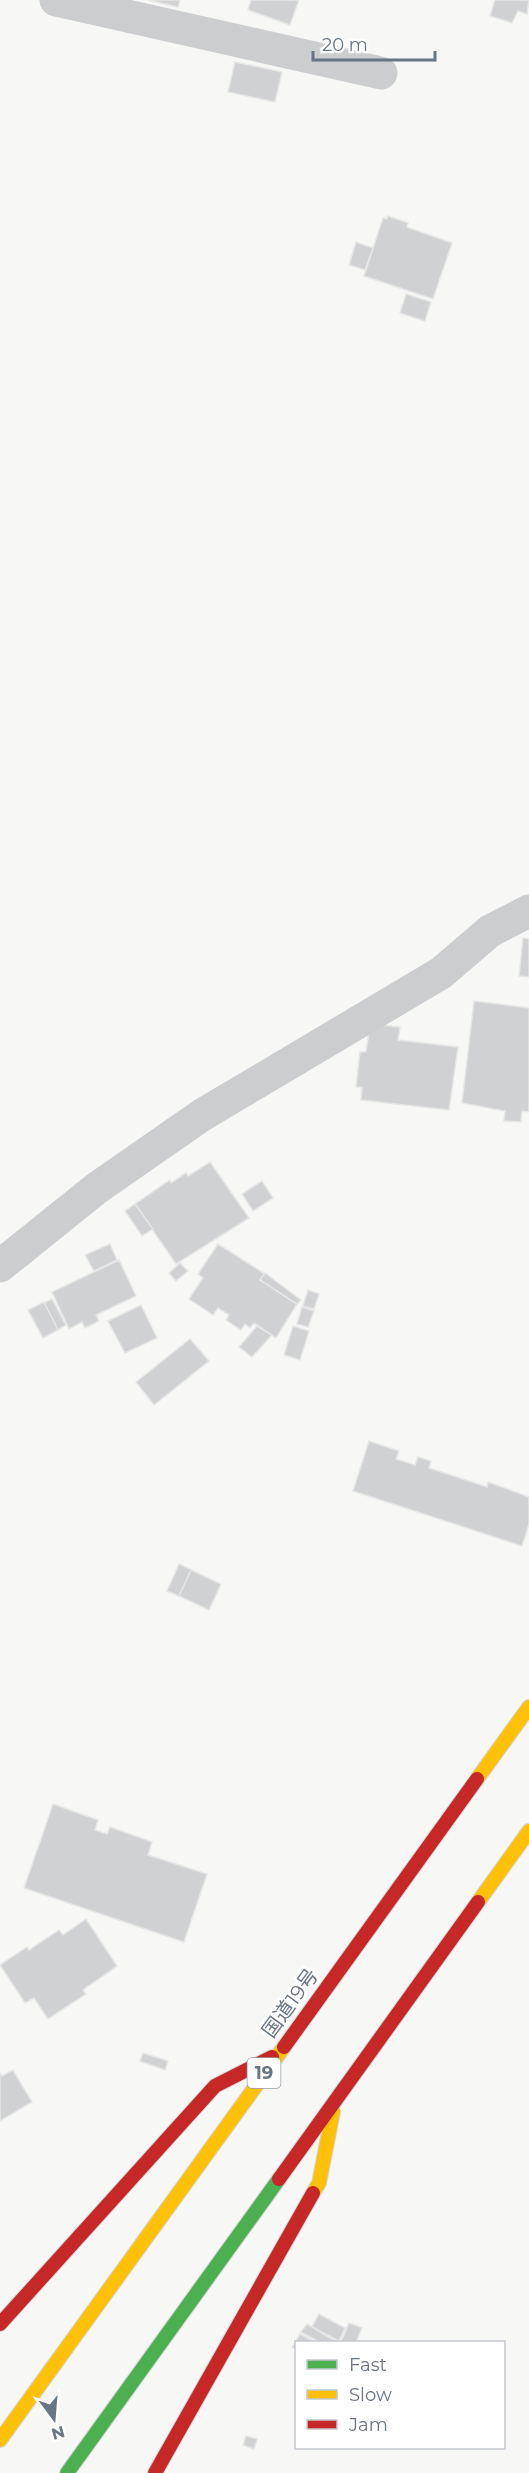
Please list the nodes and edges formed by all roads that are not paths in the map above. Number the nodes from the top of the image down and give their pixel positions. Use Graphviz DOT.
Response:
graph roads {
  1 [pos="56,0"];
  2 [pos="381,73"];
  3 [pos="529,911"];
  4 [pos="0,1266"];
  5 [pos="529,1707"];
  6 [pos="529,1831"];
  7 [pos="276,2055"];
  8 [pos="334,2102"];
  9 [pos="0,2324"];
  10 [pos="0,2440"];
  11 [pos="67,2473"];
  12 [pos="155,2473"];
  1 -- 2 [label="street"];
  3 -- 4 [label="street"];
  5 -- 7 [label="highway, 国道19号 / 19"];
  6 -- 8 [label="highway"];
  7 -- 9 [label="highway"];
  7 -- 10 [label="highway, 国道19号 / 19"];
  8 -- 11 [label="highway"];
  8 -- 12 [label="highway"];
}
